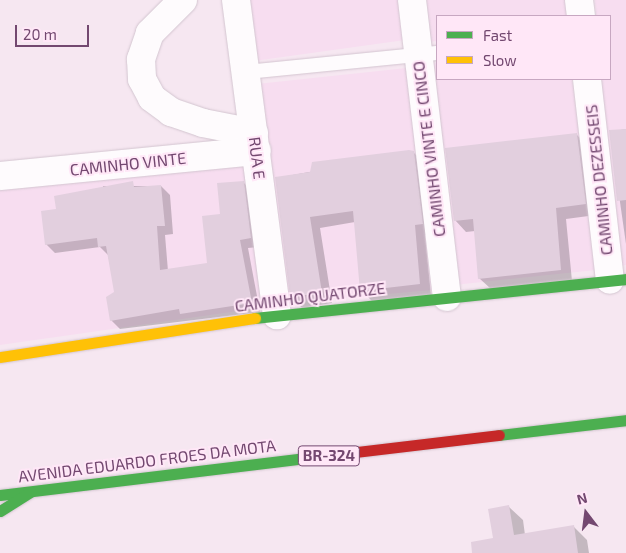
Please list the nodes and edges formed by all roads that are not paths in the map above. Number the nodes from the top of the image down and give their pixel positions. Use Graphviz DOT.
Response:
graph roads {
  1 [pos="183,0"];
  2 [pos="236,0"];
  3 [pos="412,0"];
  4 [pos="579,0"];
  5 [pos="581,15"];
  6 [pos="428,54"];
  7 [pos="246,72"];
  8 [pos="588,80"];
  9 [pos="255,142"];
  10 [pos="0,176"];
  11 [pos="618,280"];
  12 [pos="447,297"];
  13 [pos="277,315"];
  14 [pos="0,357"];
  15 [pos="626,420"];
  16 [pos="0,484"];
  17 [pos="31,492"];
  18 [pos="0,495"];
  19 [pos="0,511"];
  1 -- 9 [label="street"];
  2 -- 7 [label="street, RUA E"];
  3 -- 6 [label="street, CAMINHO VINTE E CINCO"];
  4 -- 5 [label="street"];
  6 -- 7 [label="lane"];
  6 -- 12 [label="street, CAMINHO VINTE E CINCO"];
  7 -- 9 [label="street, RUA E"];
  8 -- 11 [label="street, CAMINHO DEZESSEIS"];
  9 -- 10 [label="street, CAMINHO VINTE"];
  9 -- 13 [label="street, RUA E"];
  11 -- 12 [label="main road, CAMINHO QUATORZE"];
  12 -- 13 [label="main road, CAMINHO QUATORZE"];
  13 -- 14 [label="main road, CAMINHO QUATORZE"];
  15 -- 17 [label="main road, AVENIDA EDUARDO FROES DA MOTA / BR-324"];
  16 -- 17 [label="main road"];
  17 -- 18 [label="main road, AVENIDA EDUARDO FROES DA MOTA / BR-324"];
  17 -- 19 [label="main road"];
}
